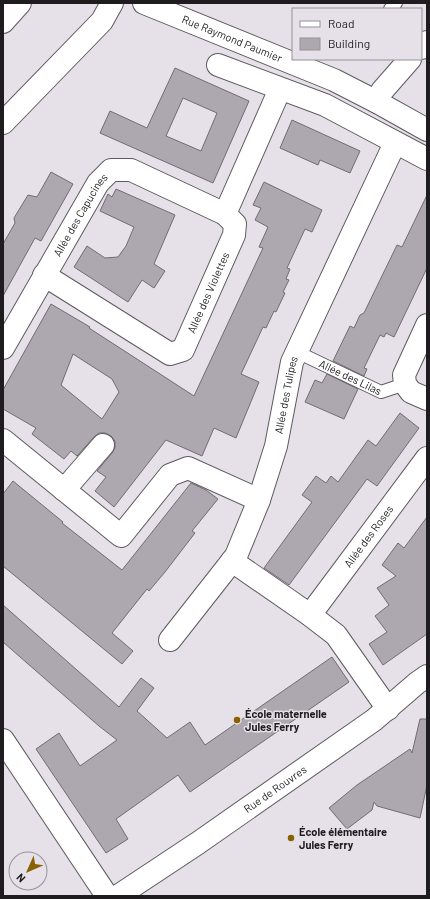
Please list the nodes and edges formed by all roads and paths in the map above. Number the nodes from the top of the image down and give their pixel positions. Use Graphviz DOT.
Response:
graph roads {
  1 [pos="20,3"];
  2 [pos="112,3"];
  3 [pos="144,3"];
  4 [pos="3,22"];
  5 [pos="409,60"];
  6 [pos="218,66"];
  7 [pos="280,89"];
  8 [pos="377,102"];
  9 [pos="3,122"];
  10 [pos="427,130"];
  11 [pos="395,143"];
  12 [pos="427,159"];
  13 [pos="225,214"];
  14 [pos="44,274"];
  15 [pos="427,325"];
  16 [pos="3,348"];
  17 [pos="297,352"];
  18 [pos="405,384"];
  19 [pos="427,399"];
  20 [pos="3,440"];
  21 [pos="103,445"];
  22 [pos="427,458"];
  23 [pos="64,490"];
  24 [pos="259,500"];
  25 [pos="232,561"];
  26 [pos="310,615"];
  27 [pos="170,640"];
  28 [pos="427,676"];
  29 [pos="388,709"];
  30 [pos="3,740"];
  31 [pos="108,896"];
  32 [pos="118,896"];
  1 -- 4 [label="street"];
  2 -- 9 [label="street"];
  3 -- 8 [label="street, Rue Raymond Paumier"];
  5 -- 8 [label="street"];
  6 -- 7 [label="street"];
  7 -- 11 [label="street"];
  7 -- 13 [label="street"];
  8 -- 10 [label="street, Rue Raymond Paumier"];
  11 -- 12 [label="street"];
  11 -- 17 [label="street, Allée des Tulipes"];
  13 -- 14 [label="street, Allée des Capucines"];
  13 -- 14 [label="street, Allée des Violettes"];
  14 -- 16 [label="street, Allée des Capucines"];
  15 -- 18 [label="street"];
  17 -- 18 [label="lane, Allée des Lilas"];
  17 -- 24 [label="street, Allée des Tulipes"];
  18 -- 19 [label="street"];
  20 -- 23 [label="street"];
  21 -- 23 [label="street"];
  22 -- 26 [label="street, Allée des Roses"];
  23 -- 24 [label="street"];
  24 -- 25 [label="street, Allée des Tulipes"];
  25 -- 26 [label="street"];
  25 -- 27 [label="street, Allée des Tulipes"];
  26 -- 29 [label="street"];
  28 -- 29 [label="street, Rue de Rouvres"];
  29 -- 32 [label="street, Rue de Rouvres"];
  30 -- 31 [label="street"];
}
